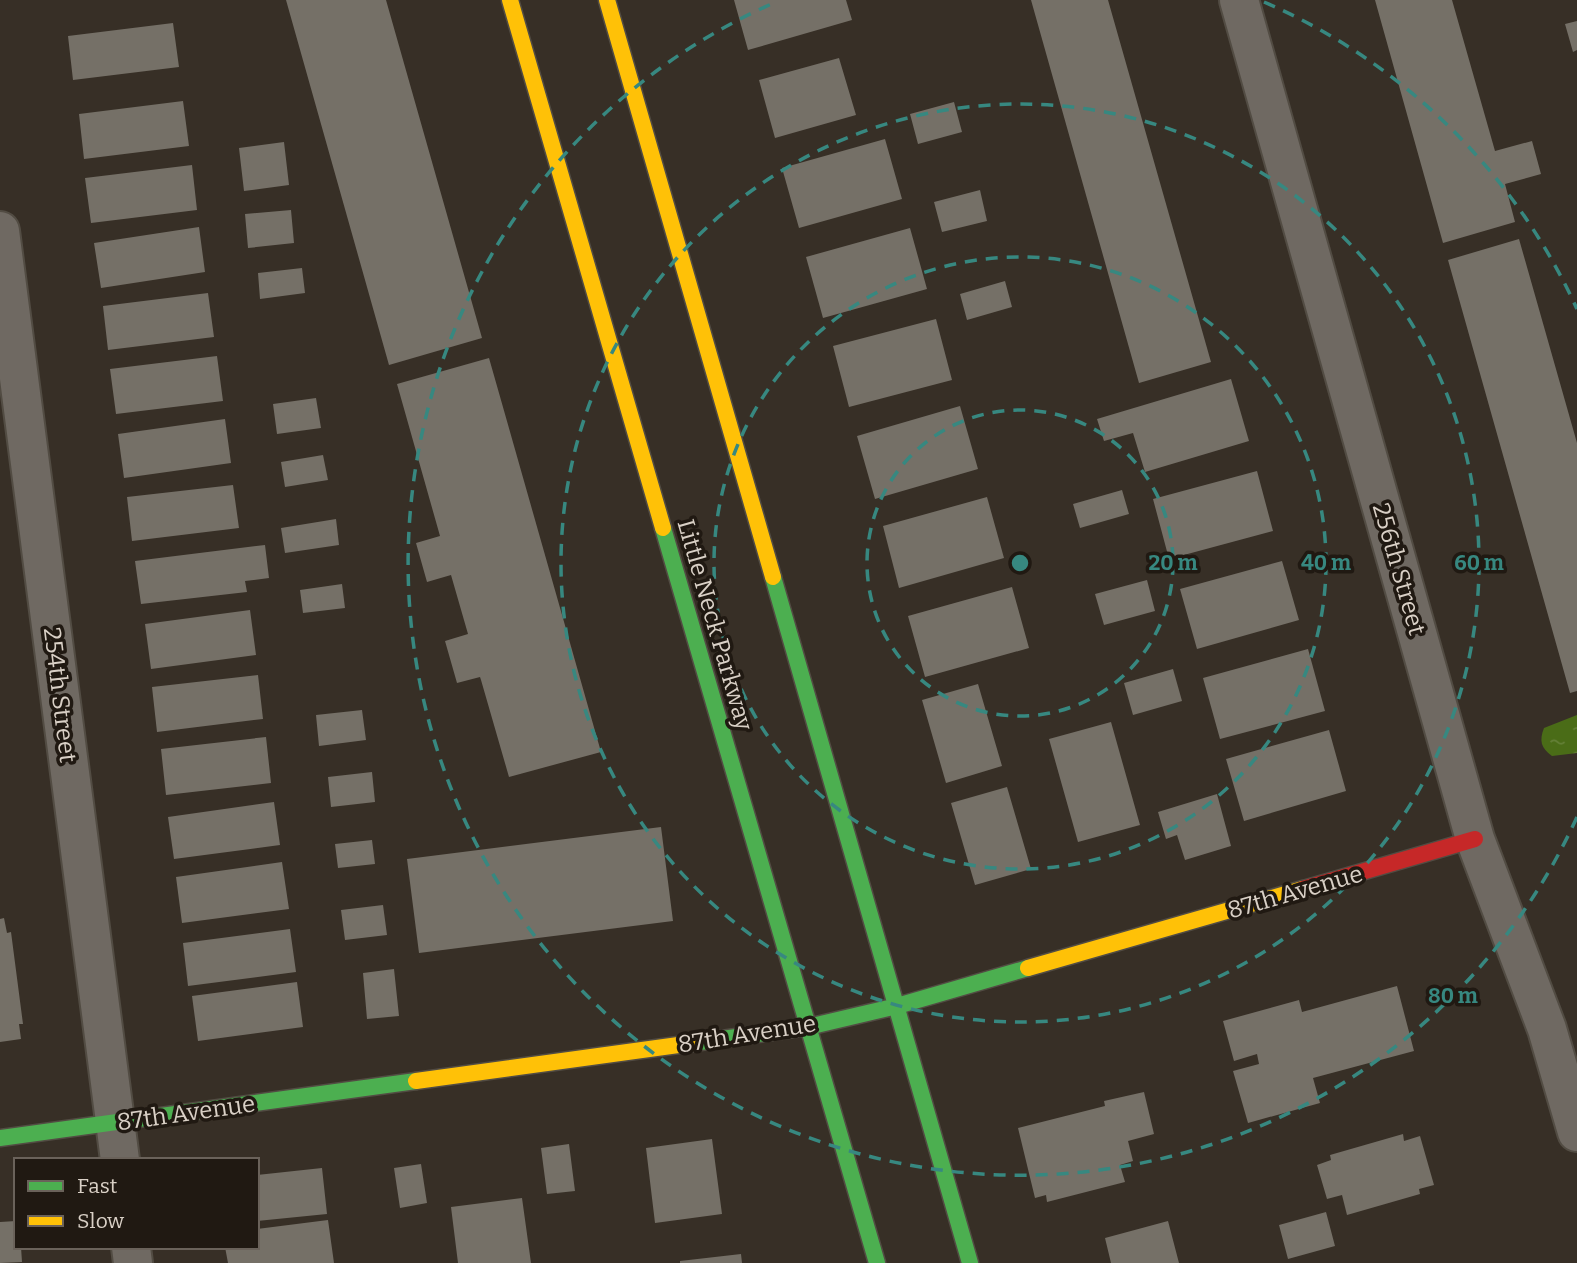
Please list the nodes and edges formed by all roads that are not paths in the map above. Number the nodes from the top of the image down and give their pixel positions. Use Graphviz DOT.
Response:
graph roads {
  1 [pos="510,0"];
  2 [pos="607,0"];
  3 [pos="1239,0"];
  4 [pos="0,231"];
  5 [pos="1475,839"];
  6 [pos="897,1006"];
  7 [pos="1562,1025"];
  8 [pos="808,1027"];
  9 [pos="1577,1132"];
  10 [pos="0,1138"];
  11 [pos="117,1141"];
  12 [pos="877,1263"];
  13 [pos="970,1263"];
  1 -- 8 [label="main road, Little Neck Parkway"];
  2 -- 6 [label="main road"];
  3 -- 5 [label="street, 256th Street"];
  4 -- 11 [label="street, 254th Street"];
  5 -- 6 [label="main road, 87th Avenue"];
  5 -- 7 [label="street, 256th Street"];
  6 -- 8 [label="main road, 87th Avenue"];
  6 -- 13 [label="main road"];
  7 -- 9 [label="street, 256th Street"];
  8 -- 11 [label="main road, 87th Avenue"];
  8 -- 12 [label="main road, Little Neck Parkway"];
  10 -- 11 [label="main road, 87th Avenue"];
}
